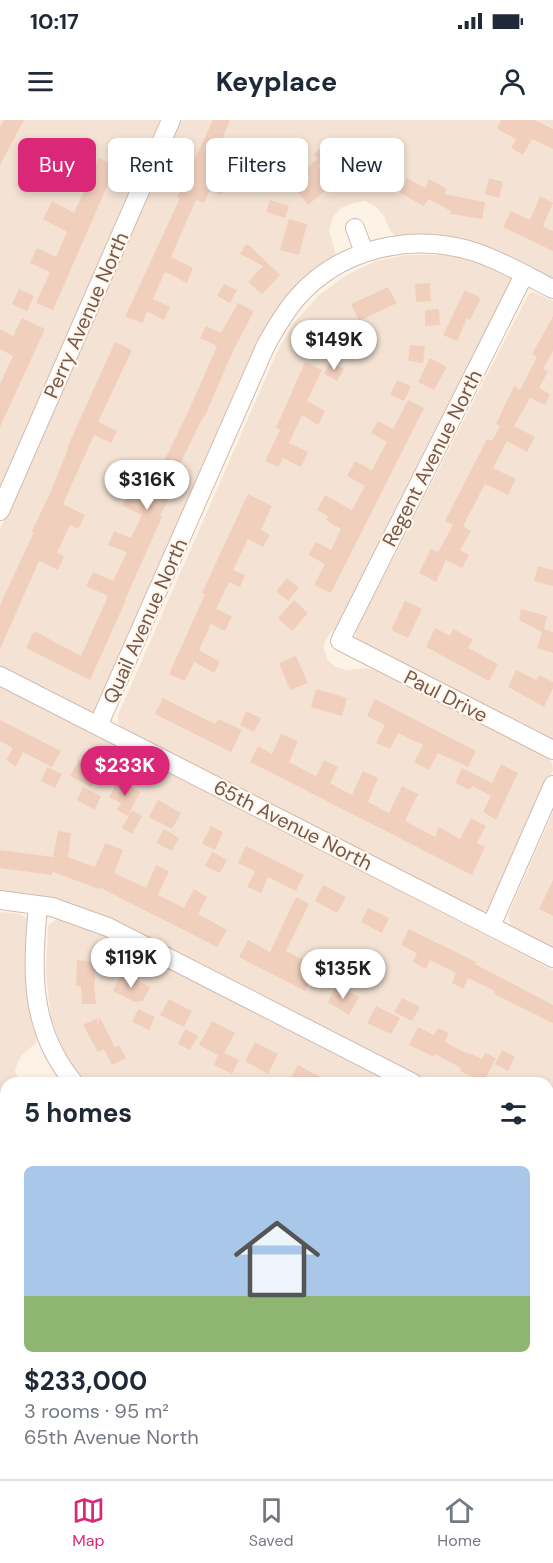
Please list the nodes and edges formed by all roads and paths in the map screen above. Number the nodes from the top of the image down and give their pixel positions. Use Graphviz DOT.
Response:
graph roads {
  1 [pos="171,120"];
  2 [pos="355,228"];
  3 [pos="364,252"];
  4 [pos="524,274"];
  5 [pos="553,290"];
  6 [pos="0,511"];
  7 [pos="340,641"];
  8 [pos="0,676"];
  9 [pos="98,726"];
  10 [pos="553,750"];
  11 [pos="553,786"];
  12 [pos="0,900"];
  13 [pos="38,904"];
  14 [pos="491,926"];
  15 [pos="553,958"];
  16 [pos="67,1077"];
  17 [pos="401,1077"];
  1 -- 6 [label="street, Perry Avenue North"];
  2 -- 3 [label="street"];
  3 -- 4 [label="street, Quail Avenue North"];
  3 -- 9 [label="street, Quail Avenue North"];
  4 -- 5 [label="street, Quail Avenue North"];
  4 -- 7 [label="street, Regent Avenue North"];
  7 -- 10 [label="street, Paul Drive"];
  8 -- 9 [label="street, 65th Avenue North"];
  9 -- 14 [label="street, 65th Avenue North"];
  11 -- 14 [label="street"];
  12 -- 13 [label="street"];
  13 -- 16 [label="street"];
  13 -- 17 [label="street"];
  14 -- 15 [label="street, 65th Avenue North"];
}
